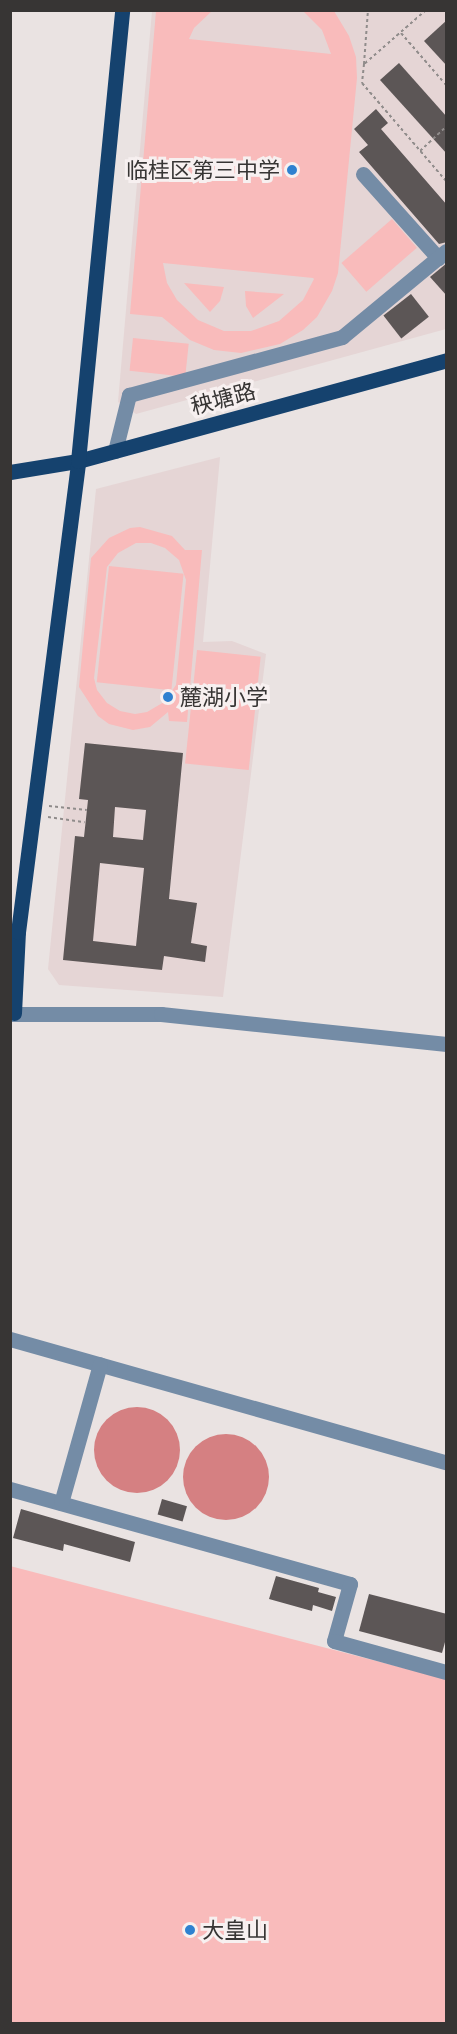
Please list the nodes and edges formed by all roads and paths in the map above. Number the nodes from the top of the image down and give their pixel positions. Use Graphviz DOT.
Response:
graph roads {
  1 [pos="122,10"];
  2 [pos="368,10"];
  3 [pos="426,10"];
  4 [pos="401,33"];
  5 [pos="364,64"];
  6 [pos="447,85"];
  7 [pos="447,127"];
  8 [pos="420,151"];
  9 [pos="363,174"];
  10 [pos="447,180"];
  11 [pos="442,255"];
  12 [pos="447,360"];
  13 [pos="115,451"];
  14 [pos="78,461"];
  15 [pos="10,472"];
  16 [pos="34,810"];
  17 [pos="87,810"];
  18 [pos="86,822"];
  19 [pos="12,1013"];
  20 [pos="447,1044"];
  21 [pos="10,1339"];
  22 [pos="100,1364"];
  23 [pos="447,1462"];
  24 [pos="10,1489"];
  25 [pos="62,1503"];
  26 [pos="447,1672"];
  1 -- 14 [label="main road"];
  2 -- 5 [label="path"];
  3 -- 4 [label="path"];
  4 -- 5 [label="path"];
  4 -- 6 [label="path"];
  5 -- 8 [label="path"];
  7 -- 8 [label="path"];
  8 -- 10 [label="path"];
  9 -- 11 [label="street"];
  11 -- 13 [label="street"];
  12 -- 13 [label="main road, 秧塘路"];
  13 -- 14 [label="main road, 秧塘路"];
  14 -- 15 [label="main road, 秧塘路"];
  14 -- 16 [label="main road"];
  16 -- 17 [label="path"];
  16 -- 18 [label="path"];
  16 -- 19 [label="main road"];
  19 -- 20 [label="street"];
  21 -- 22 [label="street"];
  22 -- 23 [label="street"];
  22 -- 25 [label="street"];
  24 -- 25 [label="street"];
  25 -- 26 [label="street"];
}
